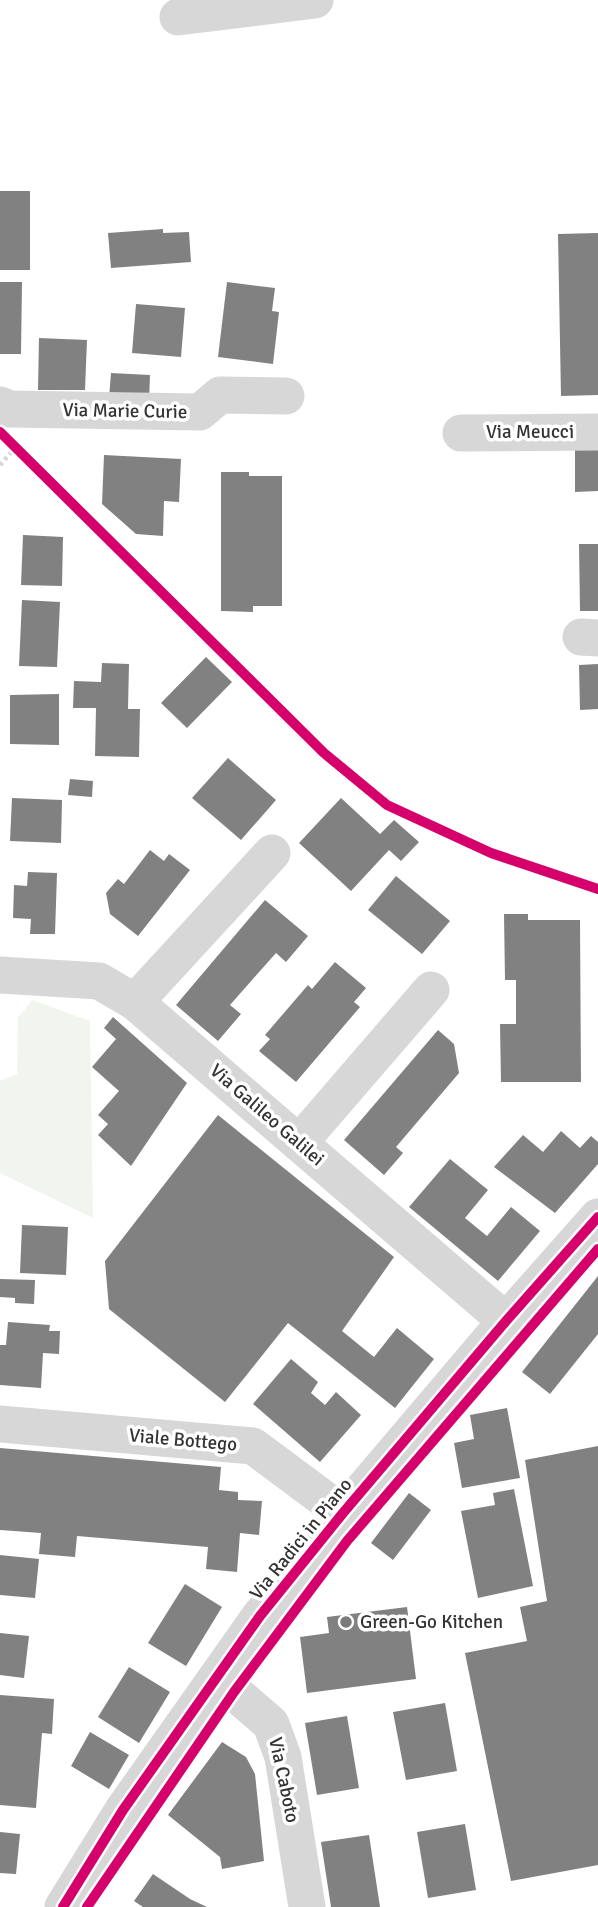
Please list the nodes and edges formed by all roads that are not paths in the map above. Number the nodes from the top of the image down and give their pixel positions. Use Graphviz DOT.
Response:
graph roads {
  1 [pos="315,0"];
  2 [pos="178,17"];
  3 [pos="286,396"];
  4 [pos="0,405"];
  5 [pos="598,432"];
  6 [pos="461,433"];
  7 [pos="272,853"];
  8 [pos="0,975"];
  9 [pos="431,990"];
  10 [pos="135,1002"];
  11 [pos="299,1143"];
  12 [pos="598,1217"];
  13 [pos="506,1321"];
  14 [pos="0,1424"];
  15 [pos="343,1513"];
  16 [pos="216,1680"];
  17 [pos="63,1907"];
  18 [pos="307,1907"];
  1 -- 2 [label="street"];
  3 -- 4 [label="street, Via Marie Curie"];
  5 -- 6 [label="street, Via Meucci"];
  7 -- 10 [label="street"];
  8 -- 10 [label="street, Via Galileo Galilei"];
  9 -- 11 [label="street"];
  10 -- 11 [label="street, Via Galileo Galilei"];
  11 -- 13 [label="street, Via Galileo Galilei"];
  12 -- 13 [label="street, Via Radici in Piano"];
  13 -- 15 [label="street, Via Radici in Piano"];
  14 -- 15 [label="street, Viale Bottego"];
  15 -- 16 [label="street, Via Radici in Piano"];
  16 -- 17 [label="street, Via Radici in Piano"];
  16 -- 18 [label="street, Via Caboto"];
}
